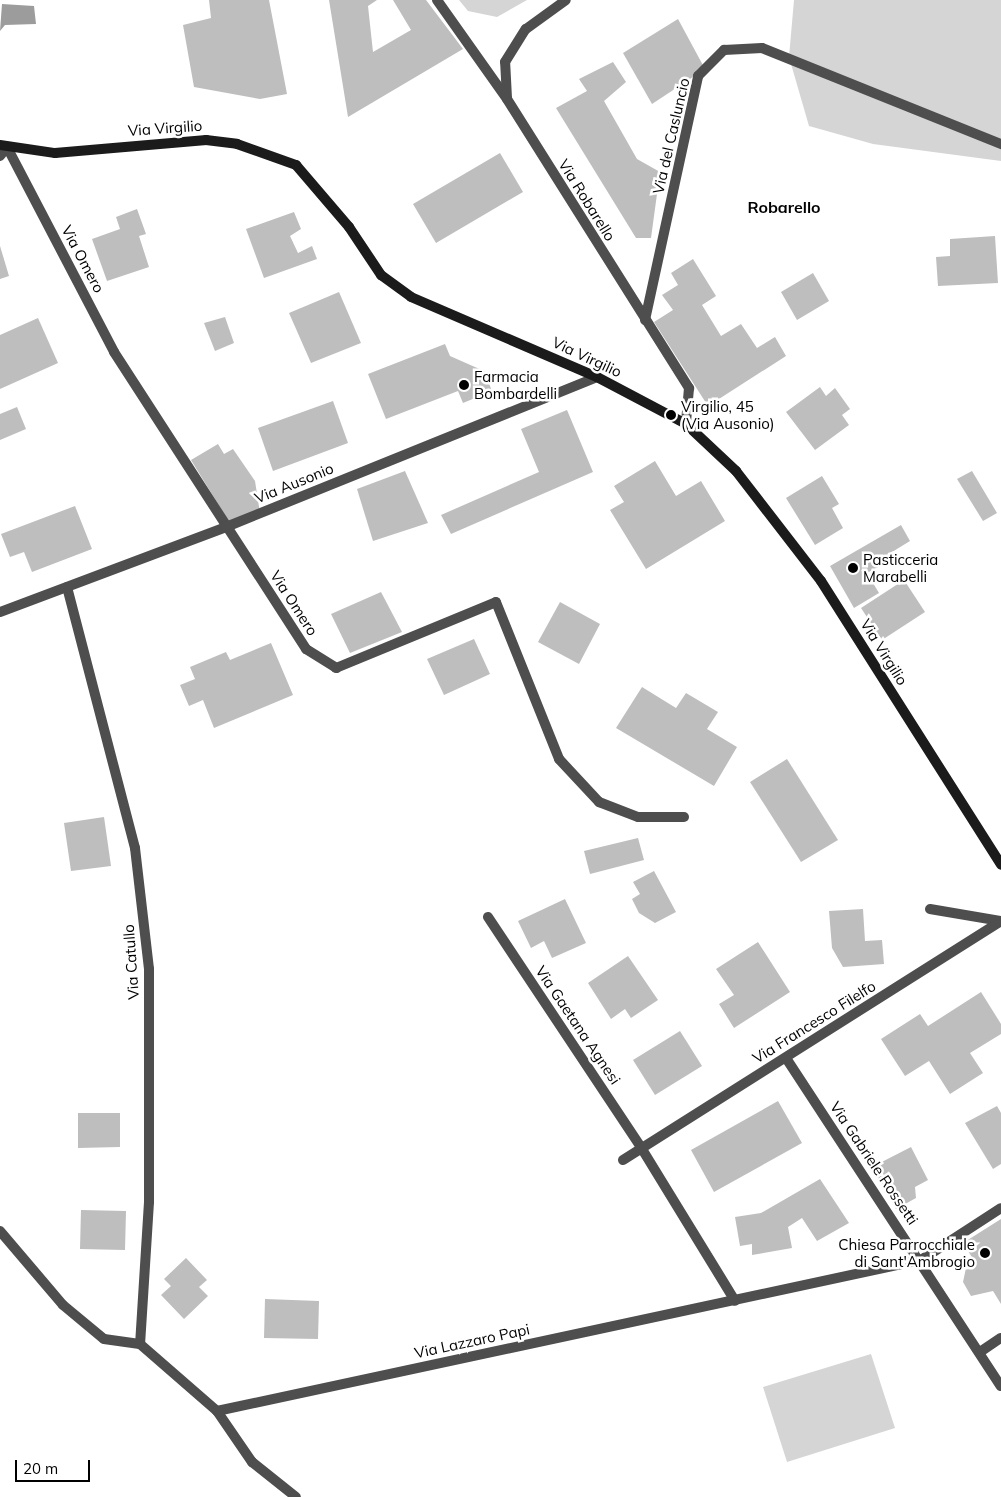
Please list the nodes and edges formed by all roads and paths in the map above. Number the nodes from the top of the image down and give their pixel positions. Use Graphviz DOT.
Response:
graph roads {
  1 [pos="436,0"];
  2 [pos="566,0"];
  3 [pos="507,99"];
  4 [pos="1001,144"];
  5 [pos="3,146"];
  6 [pos="0,156"];
  7 [pos="645,320"];
  8 [pos="597,377"];
  9 [pos="686,424"];
  10 [pos="226,527"];
  11 [pos="67,587"];
  12 [pos="0,612"];
  13 [pos="684,817"];
  14 [pos="1001,865"];
  15 [pos="930,909"];
  16 [pos="488,917"];
  17 [pos="786,1058"];
  18 [pos="642,1149"];
  19 [pos="623,1160"];
  20 [pos="1001,1208"];
  21 [pos="0,1231"];
  22 [pos="921,1260"];
  23 [pos="735,1301"];
  24 [pos="1001,1338"];
  25 [pos="140,1344"];
  26 [pos="980,1352"];
  27 [pos="1001,1386"];
  28 [pos="217,1411"];
  29 [pos="296,1497"];
  1 -- 3 [label="street, Via Robarello"];
  2 -- 3 [label="street"];
  3 -- 7 [label="street, Via Robarello"];
  4 -- 7 [label="street, Via del Casluncio"];
  5 -- 6 [label="street"];
  5 -- 8 [label="main road, Via Virgilio"];
  5 -- 10 [label="street, Via Omero"];
  7 -- 9 [label="street, Via Robarello"];
  8 -- 9 [label="main road, Via Virgilio"];
  8 -- 10 [label="street, Via Ausonio"];
  9 -- 14 [label="main road, Via Virgilio"];
  10 -- 11 [label="street, Via Ausonio"];
  10 -- 13 [label="street, Via Omero"];
  11 -- 12 [label="street, Via Ausonio"];
  11 -- 25 [label="street, Via Catullo"];
  15 -- 17 [label="street, Via Francesco Filelfo"];
  16 -- 18 [label="street, Via Gaetana Agnesi"];
  17 -- 18 [label="street, Via Francesco Filelfo"];
  17 -- 22 [label="street, Via Gabriele Rossetti"];
  18 -- 19 [label="street"];
  18 -- 23 [label="street, Via Gaetana Agnesi"];
  20 -- 22 [label="street, Via Lazzaro Papi"];
  21 -- 25 [label="street"];
  22 -- 23 [label="street, Via Lazzaro Papi"];
  22 -- 26 [label="street, Via Gabriele Rossetti"];
  23 -- 28 [label="street, Via Lazzaro Papi"];
  24 -- 26 [label="street"];
  25 -- 28 [label="street"];
  26 -- 27 [label="street, Via Gabriele Rossetti"];
  28 -- 29 [label="street"];
}
